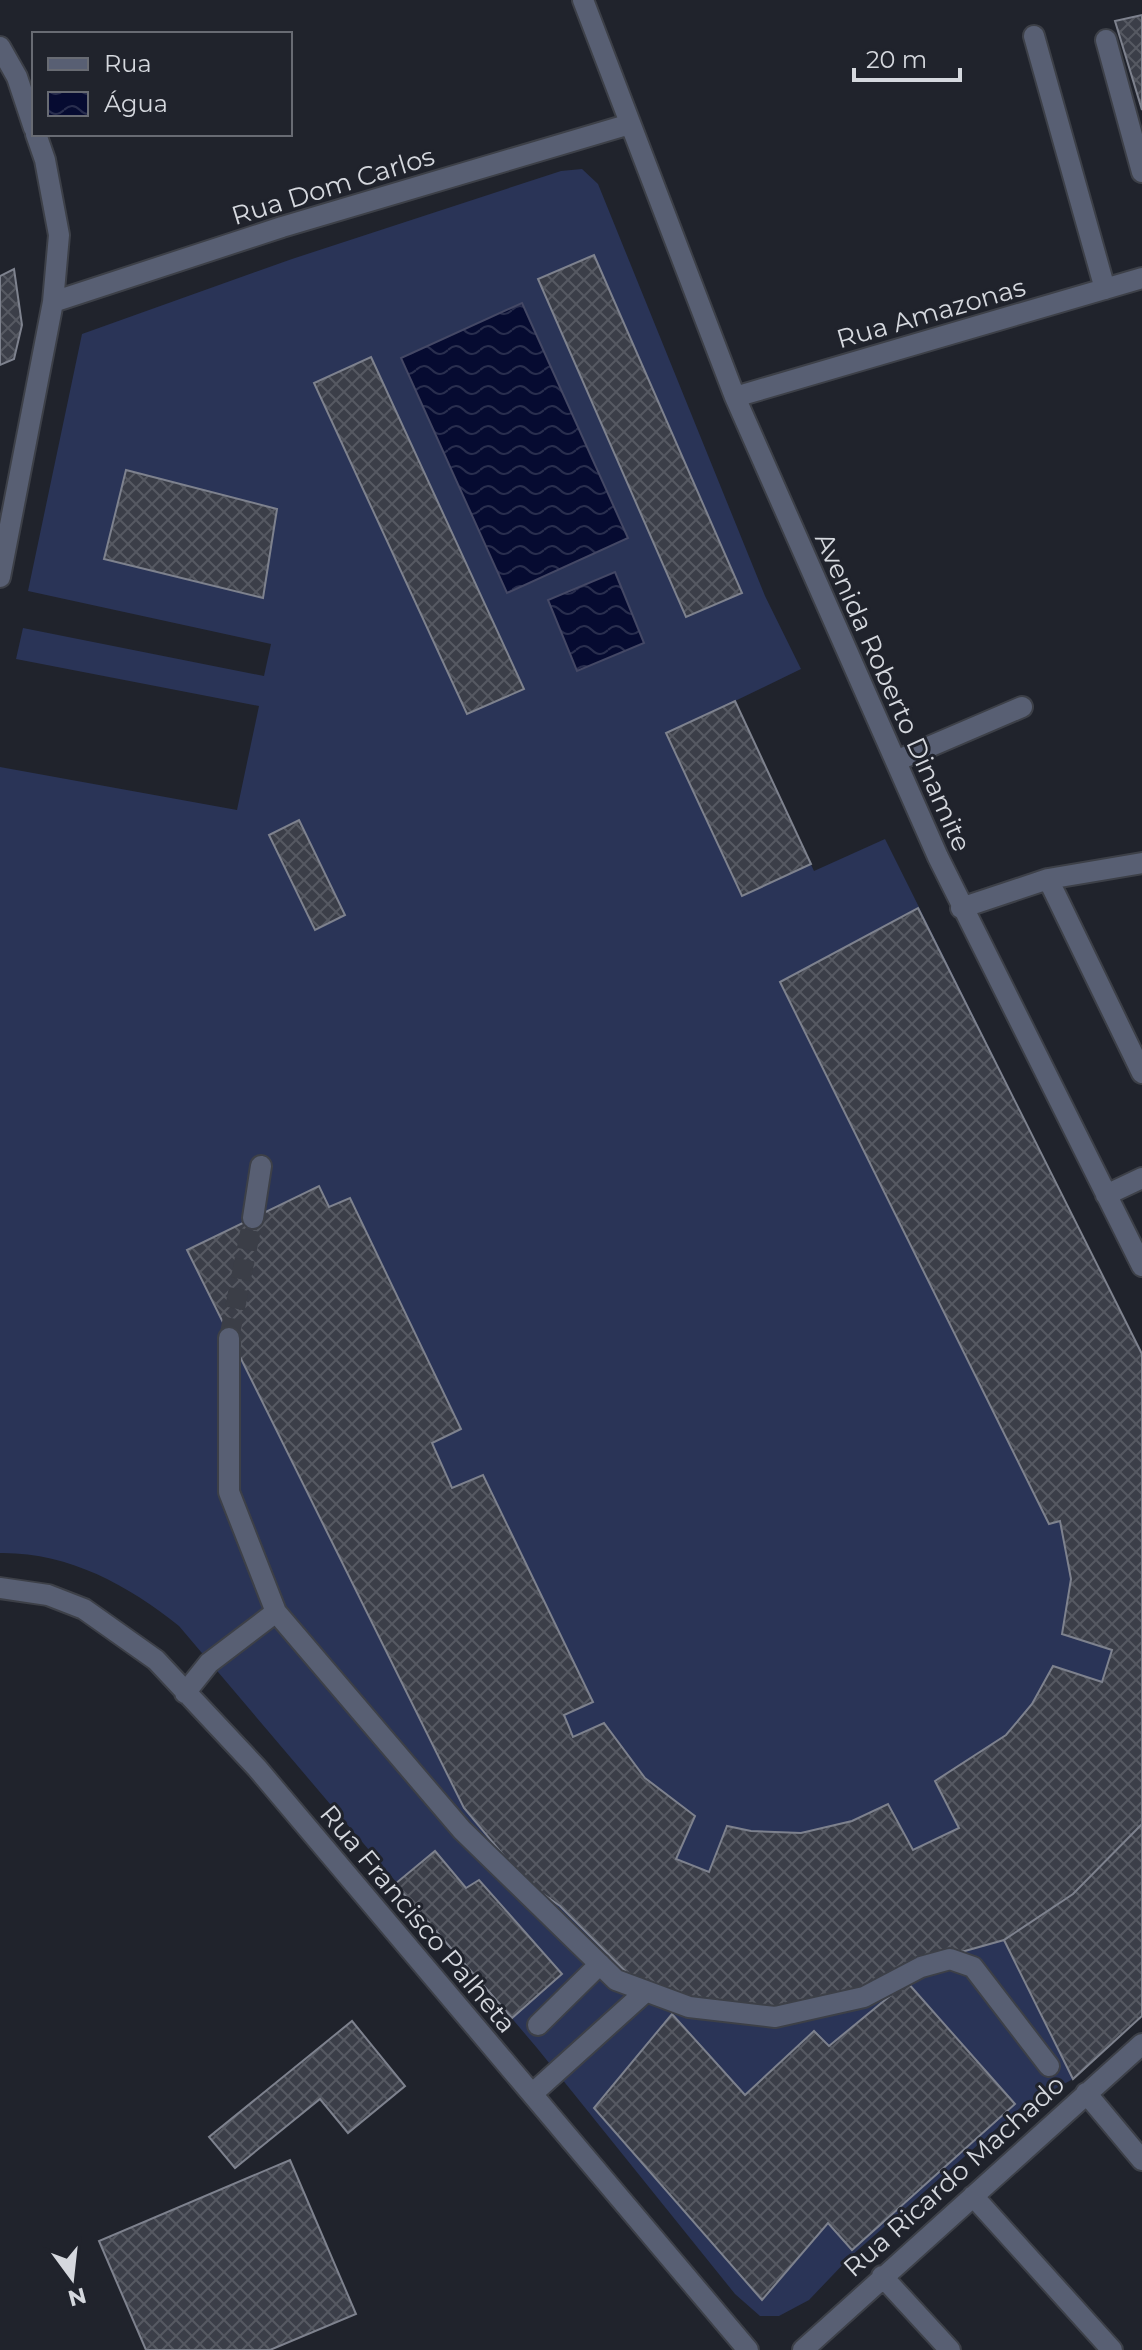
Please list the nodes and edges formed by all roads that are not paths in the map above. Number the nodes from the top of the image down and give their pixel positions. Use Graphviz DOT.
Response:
graph roads {
  1 [pos="583,0"];
  2 [pos="1034,36"];
  3 [pos="1106,40"];
  4 [pos="0,47"];
  5 [pos="32,122"];
  6 [pos="630,124"];
  7 [pos="37,136"];
  8 [pos="1142,172"];
  9 [pos="1140,286"];
  10 [pos="1105,289"];
  11 [pos="53,302"];
  12 [pos="735,397"];
  13 [pos="0,577"];
  14 [pos="1022,707"];
  15 [pos="896,761"];
  16 [pos="1142,863"];
  17 [pos="1048,879"];
  18 [pos="961,908"];
  19 [pos="1142,1073"];
  20 [pos="261,1166"];
  21 [pos="1142,1178"];
  22 [pos="1106,1195"];
  23 [pos="253,1218"];
  24 [pos="1142,1266"];
  25 [pos="229,1338"];
  26 [pos="0,1588"];
  27 [pos="276,1612"];
  28 [pos="185,1693"];
  29 [pos="600,1964"];
  30 [pos="644,1993"];
  31 [pos="538,2025"];
  32 [pos="1142,2044"];
  33 [pos="1049,2066"];
  34 [pos="1086,2093"];
  35 [pos="532,2094"];
  36 [pos="1142,2160"];
  37 [pos="973,2196"];
  38 [pos="882,2276"];
  39 [pos="748,2350"];
  40 [pos="803,2350"];
  41 [pos="950,2350"];
  42 [pos="1112,2350"];
  1 -- 6 [label="street, Avenida Roberto Dinamite"];
  2 -- 10 [label="street"];
  3 -- 8 [label="street"];
  4 -- 5 [label="street"];
  6 -- 11 [label="street, Rua Dom Carlos"];
  6 -- 12 [label="street, Avenida Roberto Dinamite"];
  7 -- 11 [label="street"];
  9 -- 10 [label="street, Rua Amazonas"];
  10 -- 12 [label="street, Rua Amazonas"];
  11 -- 13 [label="street"];
  12 -- 15 [label="street, Avenida Roberto Dinamite"];
  14 -- 15 [label="street"];
  15 -- 18 [label="street, Avenida Roberto Dinamite"];
  16 -- 17 [label="street"];
  17 -- 18 [label="street"];
  17 -- 19 [label="street"];
  18 -- 22 [label="street, Avenida Roberto Dinamite"];
  20 -- 23 [label="street"];
  21 -- 22 [label="street"];
  22 -- 24 [label="street, Avenida Roberto Dinamite"];
  25 -- 27 [label="street"];
  26 -- 28 [label="street, Rua Francisco Palheta"];
  27 -- 28 [label="street"];
  27 -- 29 [label="street"];
  28 -- 35 [label="street, Rua Francisco Palheta"];
  29 -- 30 [label="street"];
  29 -- 31 [label="street"];
  30 -- 33 [label="street"];
  30 -- 35 [label="street"];
  32 -- 34 [label="street, Rua Ricardo Machado"];
  34 -- 36 [label="street"];
  34 -- 37 [label="street, Rua Ricardo Machado"];
  35 -- 39 [label="street, Rua Francisco Palheta"];
  37 -- 38 [label="street, Rua Ricardo Machado"];
  37 -- 42 [label="street"];
  38 -- 40 [label="street, Rua Ricardo Machado"];
  38 -- 41 [label="street"];
}
